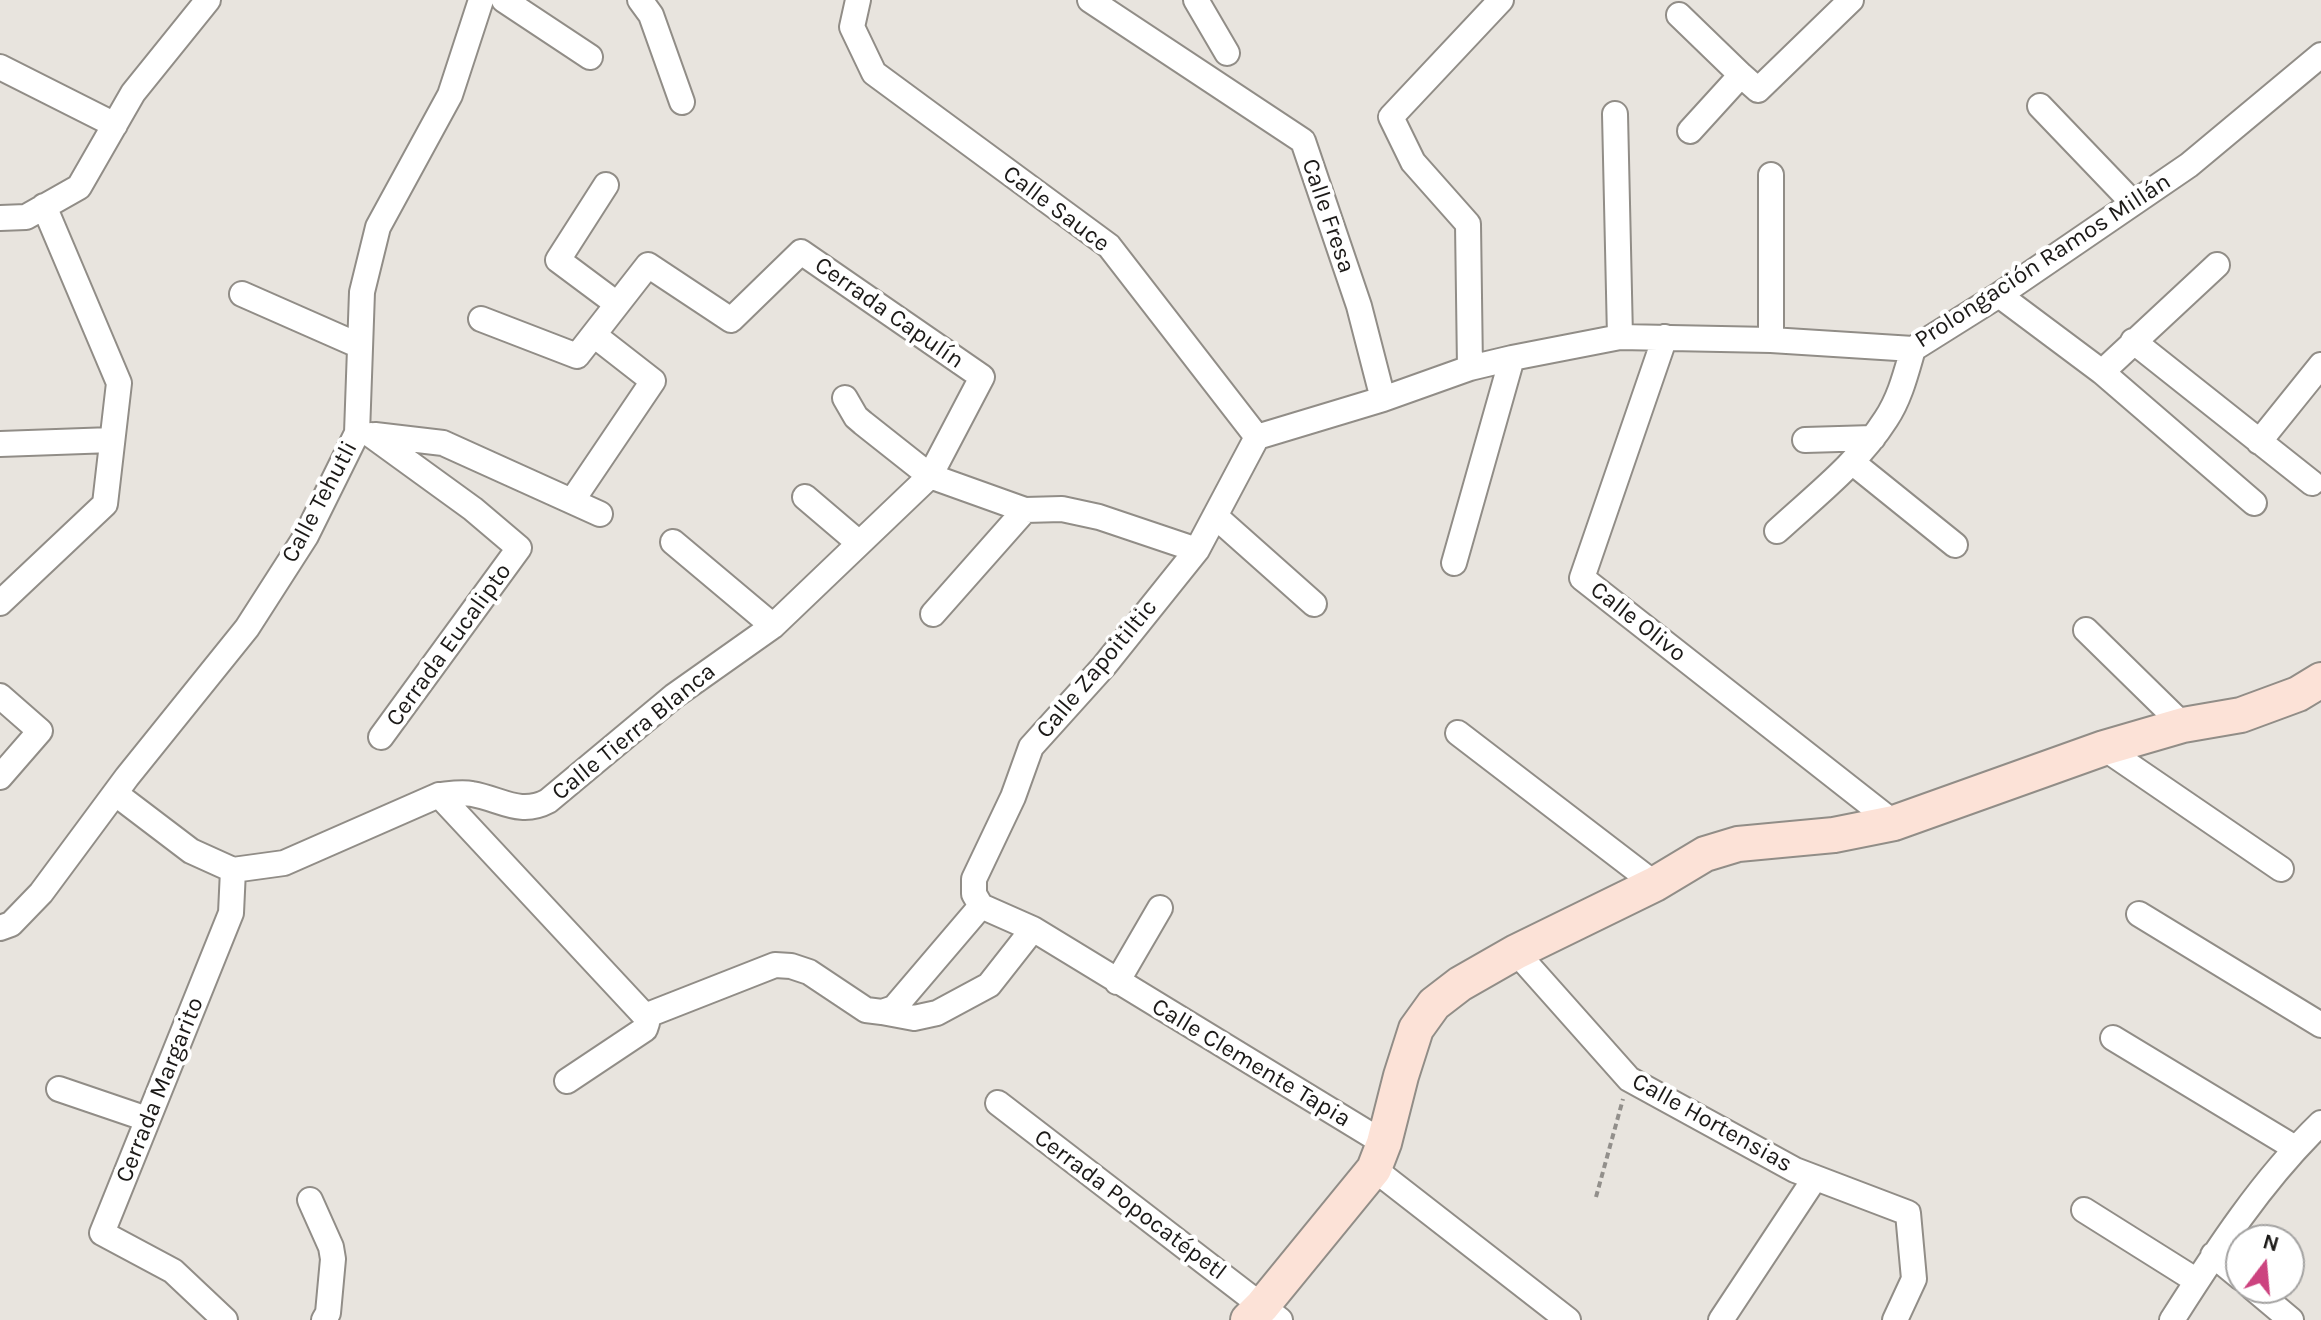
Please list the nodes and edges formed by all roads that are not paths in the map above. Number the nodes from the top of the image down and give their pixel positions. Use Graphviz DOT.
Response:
graph roads {
  1 [pos="208,0"];
  2 [pos="481,0"];
  3 [pos="504,0"];
  4 [pos="858,0"];
  5 [pos="1090,0"];
  6 [pos="1196,0"];
  7 [pos="1501,0"];
  8 [pos="1851,0"];
  9 [pos="645,8"];
  10 [pos="1679,15"];
  11 [pos="1227,53"];
  12 [pos="2321,55"];
  13 [pos="590,57"];
  14 [pos="0,67"];
  15 [pos="1750,82"];
  16 [pos="682,102"];
  17 [pos="2040,106"];
  18 [pos="1615,114"];
  19 [pos="115,125"];
  20 [pos="1690,131"];
  21 [pos="1771,175"];
  22 [pos="606,185"];
  23 [pos="2133,203"];
  24 [pos="44,206"];
  25 [pos="0,218"];
  26 [pos="2217,265"];
  27 [pos="242,294"];
  28 [pos="1999,295"];
  29 [pos="617,304"];
  30 [pos="481,319"];
  31 [pos="594,335"];
  32 [pos="1620,337"];
  33 [pos="1665,337"];
  34 [pos="1771,340"];
  35 [pos="2133,341"];
  36 [pos="360,346"];
  37 [pos="1913,349"];
  38 [pos="1512,358"];
  39 [pos="2321,365"];
  40 [pos="1470,368"];
  41 [pos="2102,372"];
  42 [pos="982,377"];
  43 [pos="845,398"];
  44 [pos="1383,399"];
  45 [pos="364,434"];
  46 [pos="1257,437"];
  47 [pos="1873,438"];
  48 [pos="112,440"];
  49 [pos="1805,440"];
  50 [pos="2259,442"];
  51 [pos="0,444"];
  52 [pos="1852,462"];
  53 [pos="930,476"];
  54 [pos="2312,483"];
  55 [pos="805,497"];
  56 [pos="572,501"];
  57 [pos="2254,503"];
  58 [pos="1025,510"];
  59 [pos="600,514"];
  60 [pos="1215,516"];
  61 [pos="1777,531"];
  62 [pos="673,542"];
  63 [pos="859,543"];
  64 [pos="1955,545"];
  65 [pos="1197,550"];
  66 [pos="1454,563"];
  67 [pos="0,603"];
  68 [pos="1314,604"];
  69 [pos="933,614"];
  70 [pos="773,626"];
  71 [pos="2086,630"];
  72 [pos="2321,680"];
  73 [pos="0,696"];
  74 [pos="2183,725"];
  75 [pos="1458,733"];
  76 [pos="381,737"];
  77 [pos="2104,748"];
  78 [pos="0,777"];
  79 [pos="116,794"];
  80 [pos="439,795"];
  81 [pos="1894,823"];
  82 [pos="2281,869"];
  83 [pos="233,870"];
  84 [pos="1655,884"];
  85 [pos="981,906"];
  86 [pos="1160,908"];
  87 [pos="2139,914"];
  88 [pos="0,928"];
  89 [pos="1033,929"];
  90 [pos="1516,952"];
  91 [pos="1117,982"];
  92 [pos="882,1012"];
  93 [pos="645,1016"];
  94 [pos="2321,1025"];
  95 [pos="2113,1038"];
  96 [pos="567,1081"];
  97 [pos="59,1089"];
  98 [pos="998,1103"];
  99 [pos="147,1119"];
  100 [pos="2321,1123"];
  101 [pos="2295,1148"];
  102 [pos="1379,1156"];
  103 [pos="1815,1178"];
  104 [pos="310,1200"];
  105 [pos="2084,1210"];
  106 [pos="2213,1255"];
  107 [pos="2225,1265"];
  108 [pos="2197,1281"];
  109 [pos="2272,1304"];
  110 [pos="1263,1315"];
  111 [pos="225,1320"];
  112 [pos="324,1320"];
  113 [pos="1568,1320"];
  114 [pos="1721,1320"];
  115 [pos="1895,1320"];
  116 [pos="2172,1320"];
  117 [pos="2291,1320"];
  1 -- 19 [label="street"];
  2 -- 36 [label="street, Calle Tehutli"];
  3 -- 13 [label="street"];
  4 -- 46 [label="street, Calle Sauce"];
  5 -- 44 [label="street, Calle Fresa"];
  6 -- 11 [label="street"];
  7 -- 40 [label="street"];
  8 -- 15 [label="street"];
  9 -- 16 [label="street"];
  10 -- 15 [label="street"];
  12 -- 23 [label="street, Prolongación Ramos Millán"];
  14 -- 19 [label="street"];
  15 -- 20 [label="street"];
  17 -- 23 [label="street"];
  18 -- 32 [label="street"];
  19 -- 24 [label="street"];
  21 -- 34 [label="street"];
  22 -- 29 [label="street"];
  23 -- 28 [label="street, Prolongación Ramos Millán"];
  24 -- 25 [label="street"];
  24 -- 48 [label="street"];
  26 -- 35 [label="street"];
  27 -- 36 [label="street"];
  28 -- 37 [label="street, Prolongación Ramos Millán"];
  28 -- 41 [label="street"];
  29 -- 31 [label="street, Cerrada Capulín"];
  29 -- 42 [label="street, Cerrada Capulín"];
  30 -- 31 [label="street, Cerrada Capulín"];
  31 -- 56 [label="street"];
  32 -- 33 [label="street, Prolongación Ramos Millán"];
  32 -- 38 [label="street, Prolongación Ramos Millán"];
  33 -- 34 [label="street, Prolongación Ramos Millán"];
  33 -- 81 [label="street, Calle Olivo"];
  34 -- 37 [label="street, Prolongación Ramos Millán"];
  35 -- 41 [label="street"];
  35 -- 50 [label="street"];
  36 -- 45 [label="street, Calle Tehutli"];
  37 -- 47 [label="street"];
  38 -- 40 [label="street, Prolongación Ramos Millán"];
  38 -- 66 [label="street"];
  39 -- 50 [label="street"];
  40 -- 44 [label="street, Prolongación Ramos Millán"];
  41 -- 57 [label="street"];
  42 -- 53 [label="street, Calle Tierra Blanca"];
  43 -- 53 [label="street"];
  44 -- 46 [label="street, Prolongación Ramos Millán"];
  45 -- 56 [label="street"];
  45 -- 76 [label="street, Cerrada Eucalipto"];
  45 -- 79 [label="street, Calle Tehutli"];
  46 -- 60 [label="street, Calle Zapoitiltic"];
  47 -- 49 [label="street"];
  47 -- 52 [label="street"];
  48 -- 51 [label="street"];
  48 -- 67 [label="street"];
  50 -- 54 [label="street"];
  52 -- 61 [label="street"];
  52 -- 64 [label="street"];
  53 -- 58 [label="street"];
  53 -- 63 [label="street, Calle Tierra Blanca"];
  55 -- 63 [label="street"];
  56 -- 59 [label="street"];
  58 -- 65 [label="street"];
  58 -- 69 [label="street"];
  60 -- 65 [label="street, Calle Zapoitiltic"];
  60 -- 68 [label="street"];
  62 -- 70 [label="street"];
  63 -- 70 [label="street, Calle Tierra Blanca"];
  65 -- 85 [label="street, Calle Zapoitiltic"];
  70 -- 80 [label="street, Calle Tierra Blanca"];
  71 -- 74 [label="street"];
  72 -- 74 [label="street"];
  73 -- 78 [label="street"];
  74 -- 77 [label="street"];
  75 -- 84 [label="street"];
  77 -- 81 [label="street"];
  77 -- 82 [label="street"];
  79 -- 83 [label="street"];
  79 -- 88 [label="street, Calle Tehutli"];
  80 -- 83 [label="street, Calle Tierra Blanca"];
  80 -- 93 [label="street"];
  81 -- 84 [label="street"];
  83 -- 99 [label="street, Cerrada Margarito"];
  84 -- 90 [label="street"];
  85 -- 89 [label="street"];
  85 -- 92 [label="street"];
  86 -- 91 [label="street"];
  87 -- 94 [label="street"];
  89 -- 91 [label="street, Calle Clemente Tapia"];
  89 -- 92 [label="street"];
  90 -- 102 [label="street"];
  90 -- 103 [label="street, Calle Hortensias"];
  91 -- 102 [label="street, Calle Clemente Tapia"];
  92 -- 93 [label="street"];
  93 -- 96 [label="street"];
  95 -- 101 [label="street"];
  97 -- 99 [label="street"];
  98 -- 110 [label="street, Cerrada Popocatépetl"];
  99 -- 111 [label="street, Cerrada Margarito"];
  100 -- 101 [label="street"];
  101 -- 106 [label="street"];
  102 -- 110 [label="street"];
  102 -- 113 [label="street, Calle Clemente Tapia"];
  103 -- 114 [label="street"];
  103 -- 115 [label="street, Calle Hortensias"];
  104 -- 112 [label="street"];
  105 -- 108 [label="street"];
  106 -- 107 [label="street"];
  106 -- 108 [label="street"];
  108 -- 116 [label="street"];
  109 -- 117 [label="street"];
}
